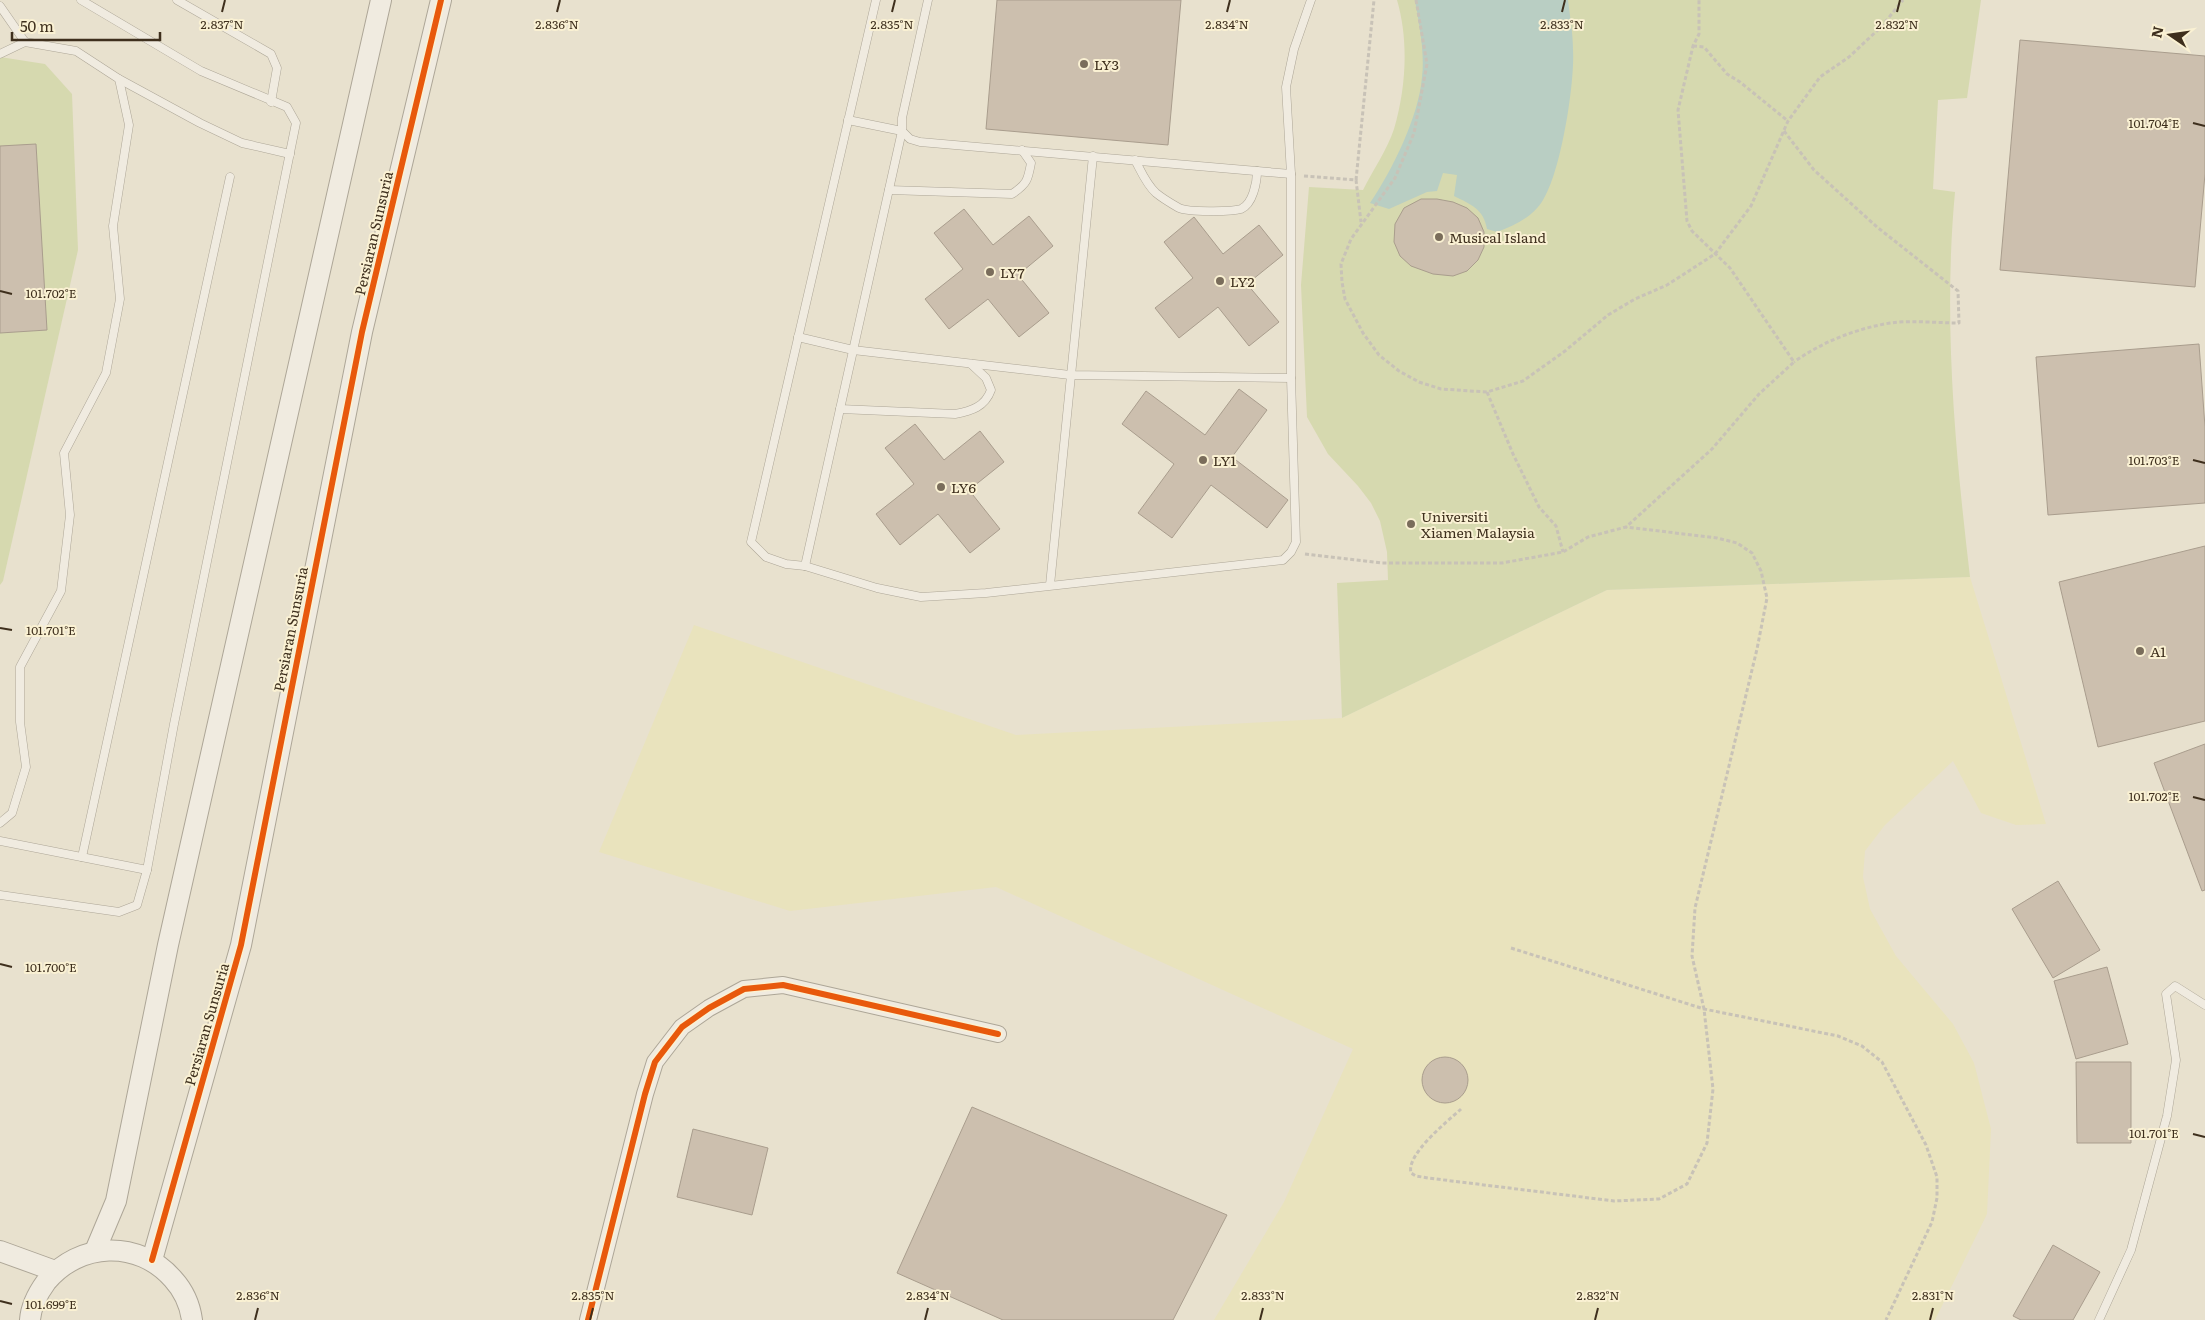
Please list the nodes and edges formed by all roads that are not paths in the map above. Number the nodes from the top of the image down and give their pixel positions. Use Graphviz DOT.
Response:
graph roads {
  1 [pos="81,0"];
  2 [pos="177,0"];
  3 [pos="381,0"];
  4 [pos="441,0"];
  5 [pos="876,0"];
  6 [pos="928,0"];
  7 [pos="1311,0"];
  8 [pos="0,6"];
  9 [pos="8,19"];
  10 [pos="0,24"];
  11 [pos="25,42"];
  12 [pos="0,54"];
  13 [pos="119,79"];
  14 [pos="270,102"];
  15 [pos="848,120"];
  16 [pos="902,131"];
  17 [pos="1022,150"];
  18 [pos="290,154"];
  19 [pos="1093,156"];
  20 [pos="1136,160"];
  21 [pos="1256,171"];
  22 [pos="1291,174"];
  23 [pos="230,176"];
  24 [pos="889,190"];
  25 [pos="798,337"];
  26 [pos="853,350"];
  27 [pos="971,364"];
  28 [pos="1070,375"];
  29 [pos="1291,378"];
  30 [pos="840,409"];
  31 [pos="805,566"];
  32 [pos="1050,585"];
  33 [pos="0,823"];
  34 [pos="0,842"];
  35 [pos="82,857"];
  36 [pos="147,870"];
  37 [pos="0,895"];
  38 [pos="2205,1005"];
  39 [pos="998,1034"];
  40 [pos="0,1251"];
  41 [pos="95,1251"];
  42 [pos="152,1260"];
  43 [pos="55,1271"];
  44 [pos="30,1320"];
  45 [pos="192,1320"];
  46 [pos="588,1320"];
  47 [pos="2099,1320"];
  1 -- 14 [label="lane"];
  2 -- 14 [label="lane"];
  3 -- 41 [label="street"];
  4 -- 42 [label="street, Persiaran Sunsuria"];
  5 -- 15 [label="lane"];
  6 -- 16 [label="lane"];
  7 -- 22 [label="lane"];
  8 -- 9 [label="lane"];
  9 -- 10 [label="lane"];
  9 -- 11 [label="lane"];
  11 -- 12 [label="lane"];
  11 -- 13 [label="lane"];
  13 -- 18 [label="lane"];
  13 -- 33 [label="lane"];
  14 -- 18 [label="lane"];
  15 -- 16 [label="lane"];
  15 -- 25 [label="lane"];
  16 -- 17 [label="lane"];
  16 -- 24 [label="lane"];
  17 -- 19 [label="lane"];
  17 -- 24 [label="lane"];
  18 -- 36 [label="lane"];
  19 -- 20 [label="lane"];
  19 -- 28 [label="lane"];
  20 -- 21 [label="lane"];
  20 -- 21 [label="lane"];
  21 -- 22 [label="lane"];
  22 -- 29 [label="lane"];
  23 -- 35 [label="lane"];
  24 -- 26 [label="lane"];
  25 -- 26 [label="lane"];
  25 -- 31 [label="lane"];
  26 -- 27 [label="lane"];
  26 -- 30 [label="lane"];
  27 -- 28 [label="lane"];
  27 -- 30 [label="lane"];
  28 -- 29 [label="lane"];
  28 -- 32 [label="lane"];
  29 -- 32 [label="lane"];
  30 -- 31 [label="lane"];
  31 -- 32 [label="lane"];
  34 -- 35 [label="lane"];
  35 -- 36 [label="lane"];
  36 -- 37 [label="lane"];
  38 -- 47 [label="lane"];
  39 -- 46 [label="street"];
  40 -- 43 [label="street"];
  41 -- 42 [label="street"];
  41 -- 43 [label="street"];
  42 -- 45 [label="street"];
  43 -- 44 [label="street"];
}
